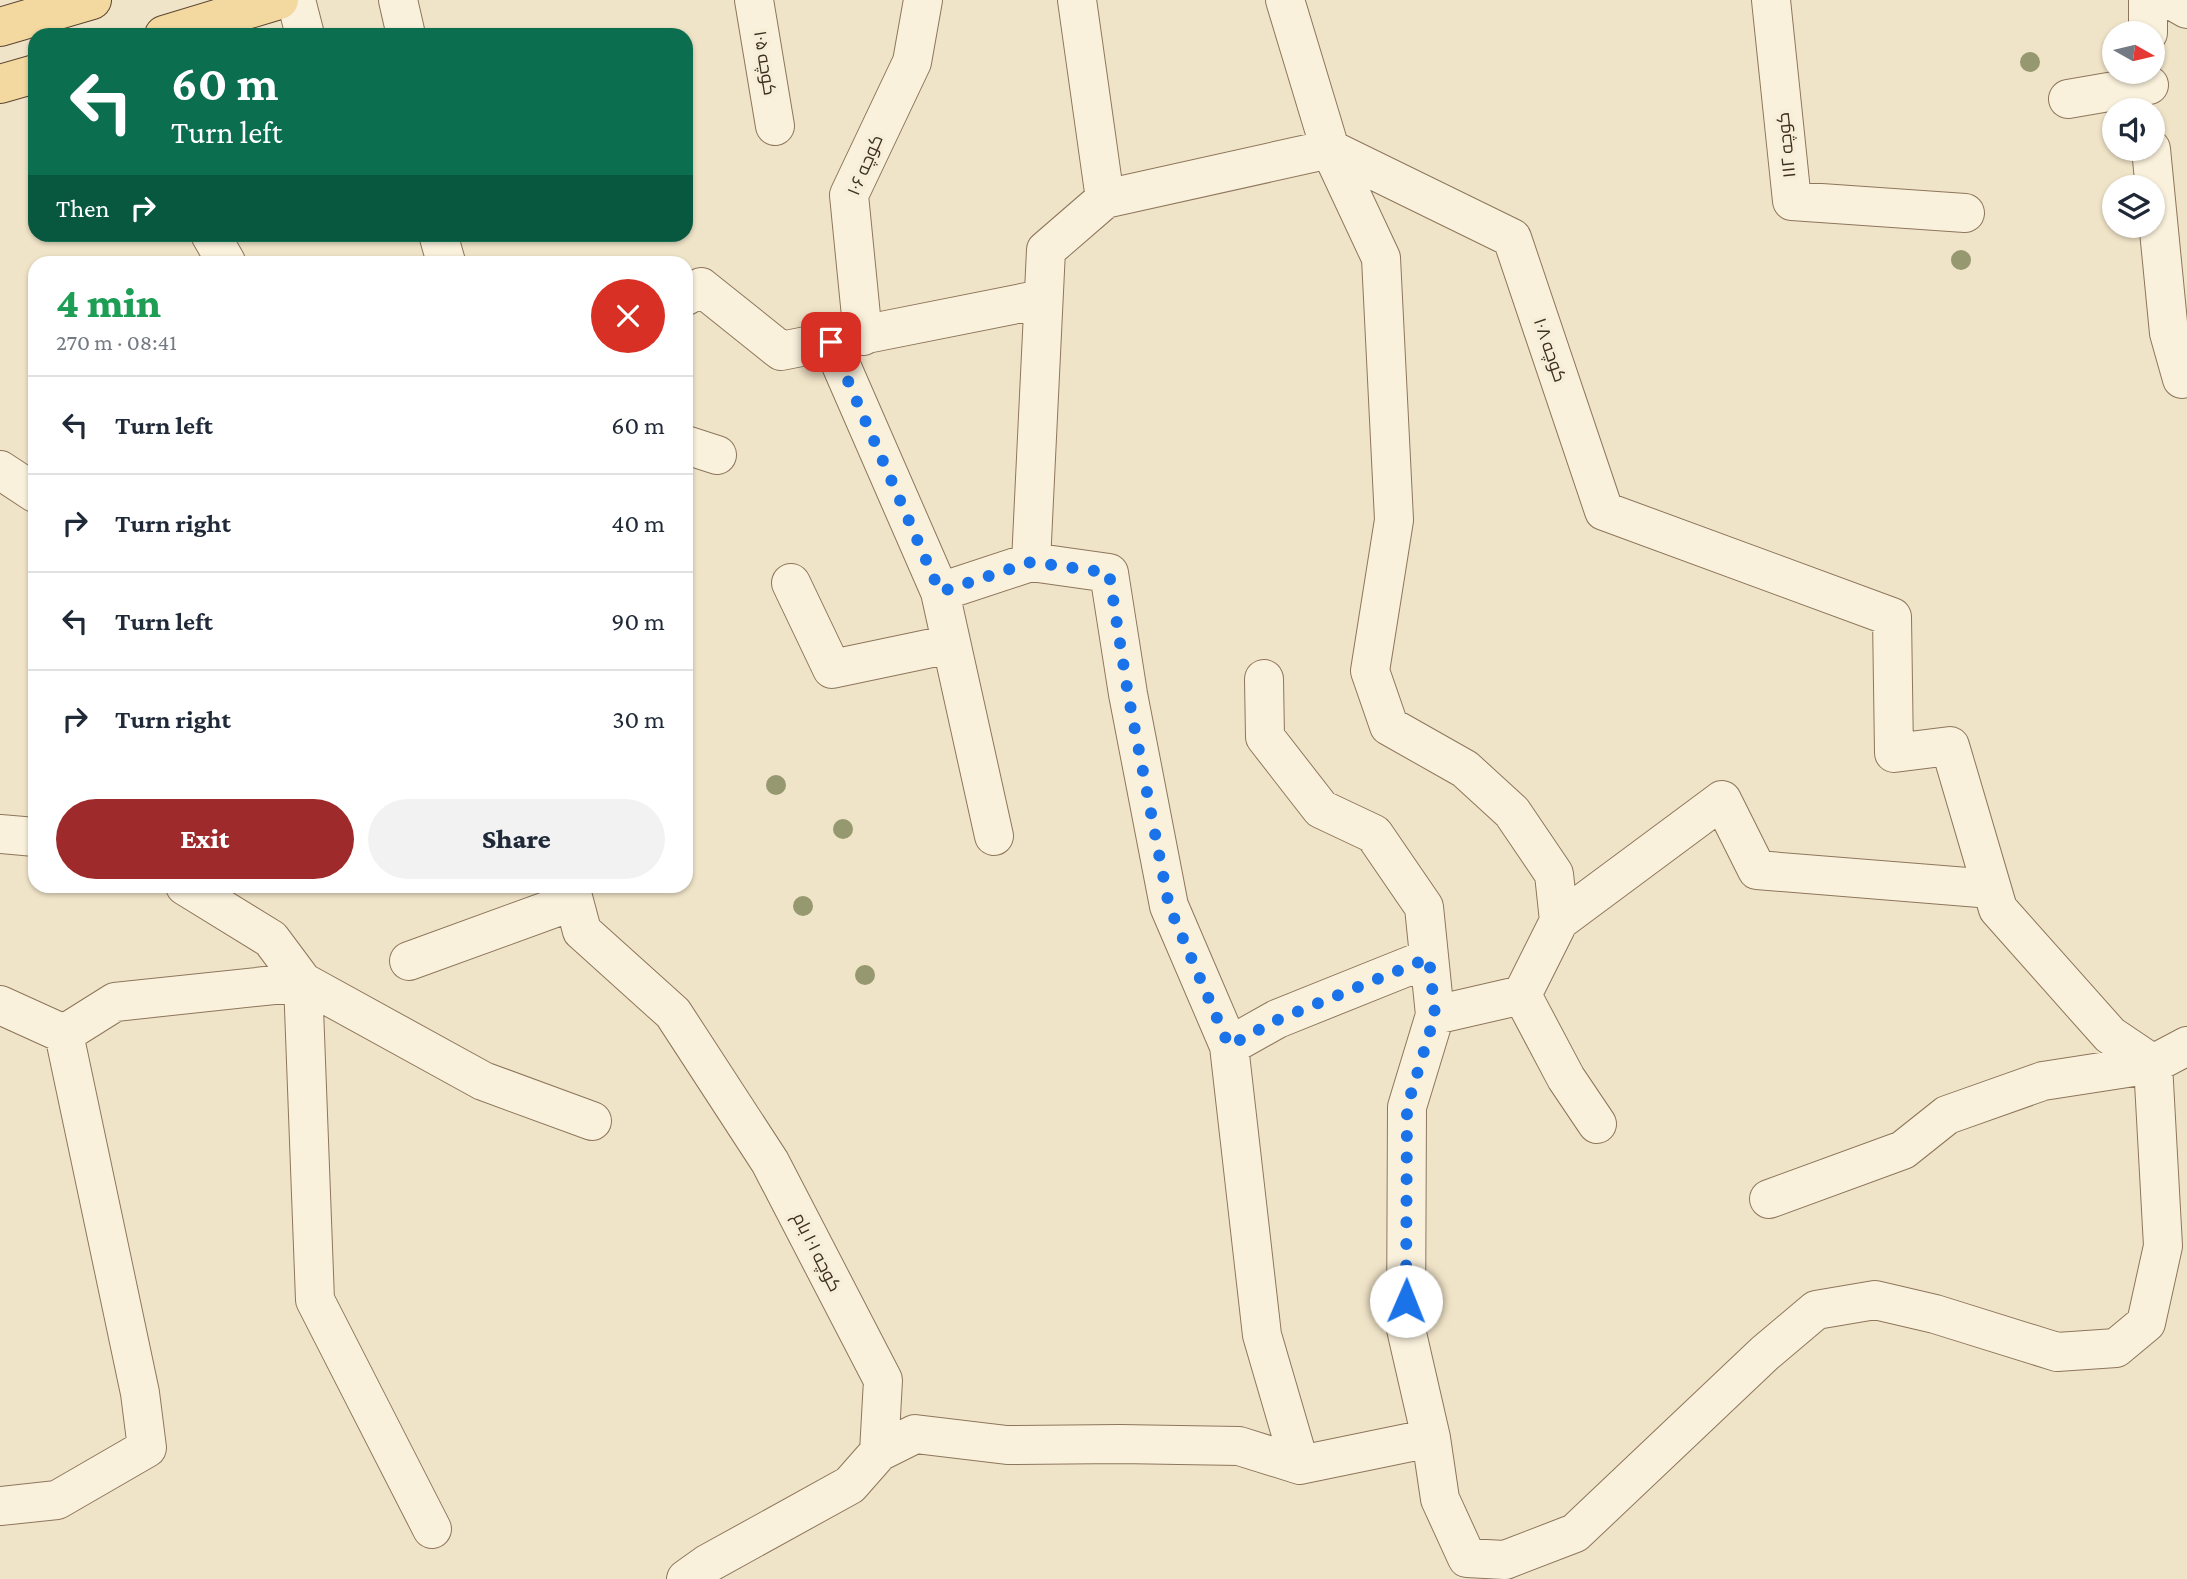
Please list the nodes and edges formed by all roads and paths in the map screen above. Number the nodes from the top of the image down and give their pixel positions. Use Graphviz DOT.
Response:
graph roads {
  1 [pos="92,0"];
  2 [pos="279,0"];
  3 [pos="296,0"];
  4 [pos="398,0"];
  5 [pos="754,0"];
  6 [pos="923,0"];
  7 [pos="1077,0"];
  8 [pos="1285,0"];
  9 [pos="1771,0"];
  10 [pos="2148,0"];
  11 [pos="2171,0"];
  12 [pos="2187,9"];
  13 [pos="2148,21"];
  14 [pos="0,27"];
  15 [pos="187,28"];
  16 [pos="304,28"];
  17 [pos="404,28"];
  18 [pos="28,76"];
  19 [pos="0,84"];
  20 [pos="2149,89"];
  21 [pos="2068,99"];
  22 [pos="775,126"];
  23 [pos="1330,149"];
  24 [pos="2152,161"];
  25 [pos="1105,199"];
  26 [pos="1965,213"];
  27 [pos="693,292"];
  28 [pos="1042,299"];
  29 [pos="847,340"];
  30 [pos="2182,379"];
  31 [pos="0,470"];
  32 [pos="28,488"];
  33 [pos="1031,562"];
  34 [pos="791,583"];
  35 [pos="940,592"];
  36 [pos="951,644"];
  37 [pos="1264,679"];
  38 [pos="0,834"];
  39 [pos="994,836"];
  40 [pos="28,837"];
  41 [pos="1992,888"];
  42 [pos="196,893"];
  43 [pos="572,893"];
  44 [pos="1559,921"];
  45 [pos="1429,958"];
  46 [pos="409,961"];
  47 [pos="303,982"];
  48 [pos="1522,995"];
  49 [pos="0,1005"];
  50 [pos="1435,1015"];
  51 [pos="64,1034"];
  52 [pos="1229,1046"];
  53 [pos="2187,1046"];
  54 [pos="2153,1064"];
  55 [pos="592,1121"];
  56 [pos="1597,1124"];
  57 [pos="1769,1199"];
  58 [pos="1431,1438"];
  59 [pos="878,1452"];
  60 [pos="1300,1465"];
  61 [pos="0,1506"];
  62 [pos="432,1529"];
  63 [pos="686,1579"];
  1 -- 14 [label="main road"];
  2 -- 15 [label="main road"];
  3 -- 16 [label="street"];
  4 -- 17 [label="street"];
  5 -- 22 [label="street, کوچه ۱۰۵"];
  6 -- 29 [label="street, کوچه ۱۰۶"];
  7 -- 25 [label="street"];
  8 -- 23 [label="street"];
  9 -- 26 [label="street, کوچه ۱۱۲"];
  10 -- 13 [label="street"];
  11 -- 12 [label="street"];
  18 -- 19 [label="main road"];
  20 -- 21 [label="street"];
  23 -- 25 [label="street"];
  23 -- 41 [label="street, کوچه ۱۰۸"];
  23 -- 44 [label="street"];
  24 -- 30 [label="street"];
  25 -- 28 [label="street"];
  27 -- 29 [label="street"];
  28 -- 29 [label="street"];
  28 -- 33 [label="street"];
  29 -- 35 [label="street, کوچه ۱۰۶"];
  31 -- 32 [label="street"];
  33 -- 35 [label="street"];
  33 -- 52 [label="street"];
  34 -- 36 [label="street"];
  35 -- 36 [label="street, کوچه ۱۰۶"];
  36 -- 39 [label="street, کوچه ۱۰۶"];
  37 -- 45 [label="street"];
  38 -- 40 [label="street"];
  41 -- 44 [label="street"];
  41 -- 54 [label="street"];
  42 -- 47 [label="street"];
  43 -- 46 [label="street"];
  43 -- 59 [label="street, کوچه ۱۰۱ بام"];
  44 -- 48 [label="street"];
  45 -- 50 [label="street"];
  45 -- 52 [label="street"];
  47 -- 51 [label="street"];
  47 -- 55 [label="street"];
  47 -- 62 [label="street"];
  48 -- 50 [label="street"];
  48 -- 56 [label="street"];
  49 -- 51 [label="street"];
  50 -- 58 [label="street"];
  51 -- 61 [label="street"];
  52 -- 60 [label="street"];
  53 -- 54 [label="street"];
  54 -- 57 [label="street"];
  54 -- 58 [label="street"];
  58 -- 60 [label="street"];
  59 -- 60 [label="street"];
  59 -- 63 [label="street"];
}
